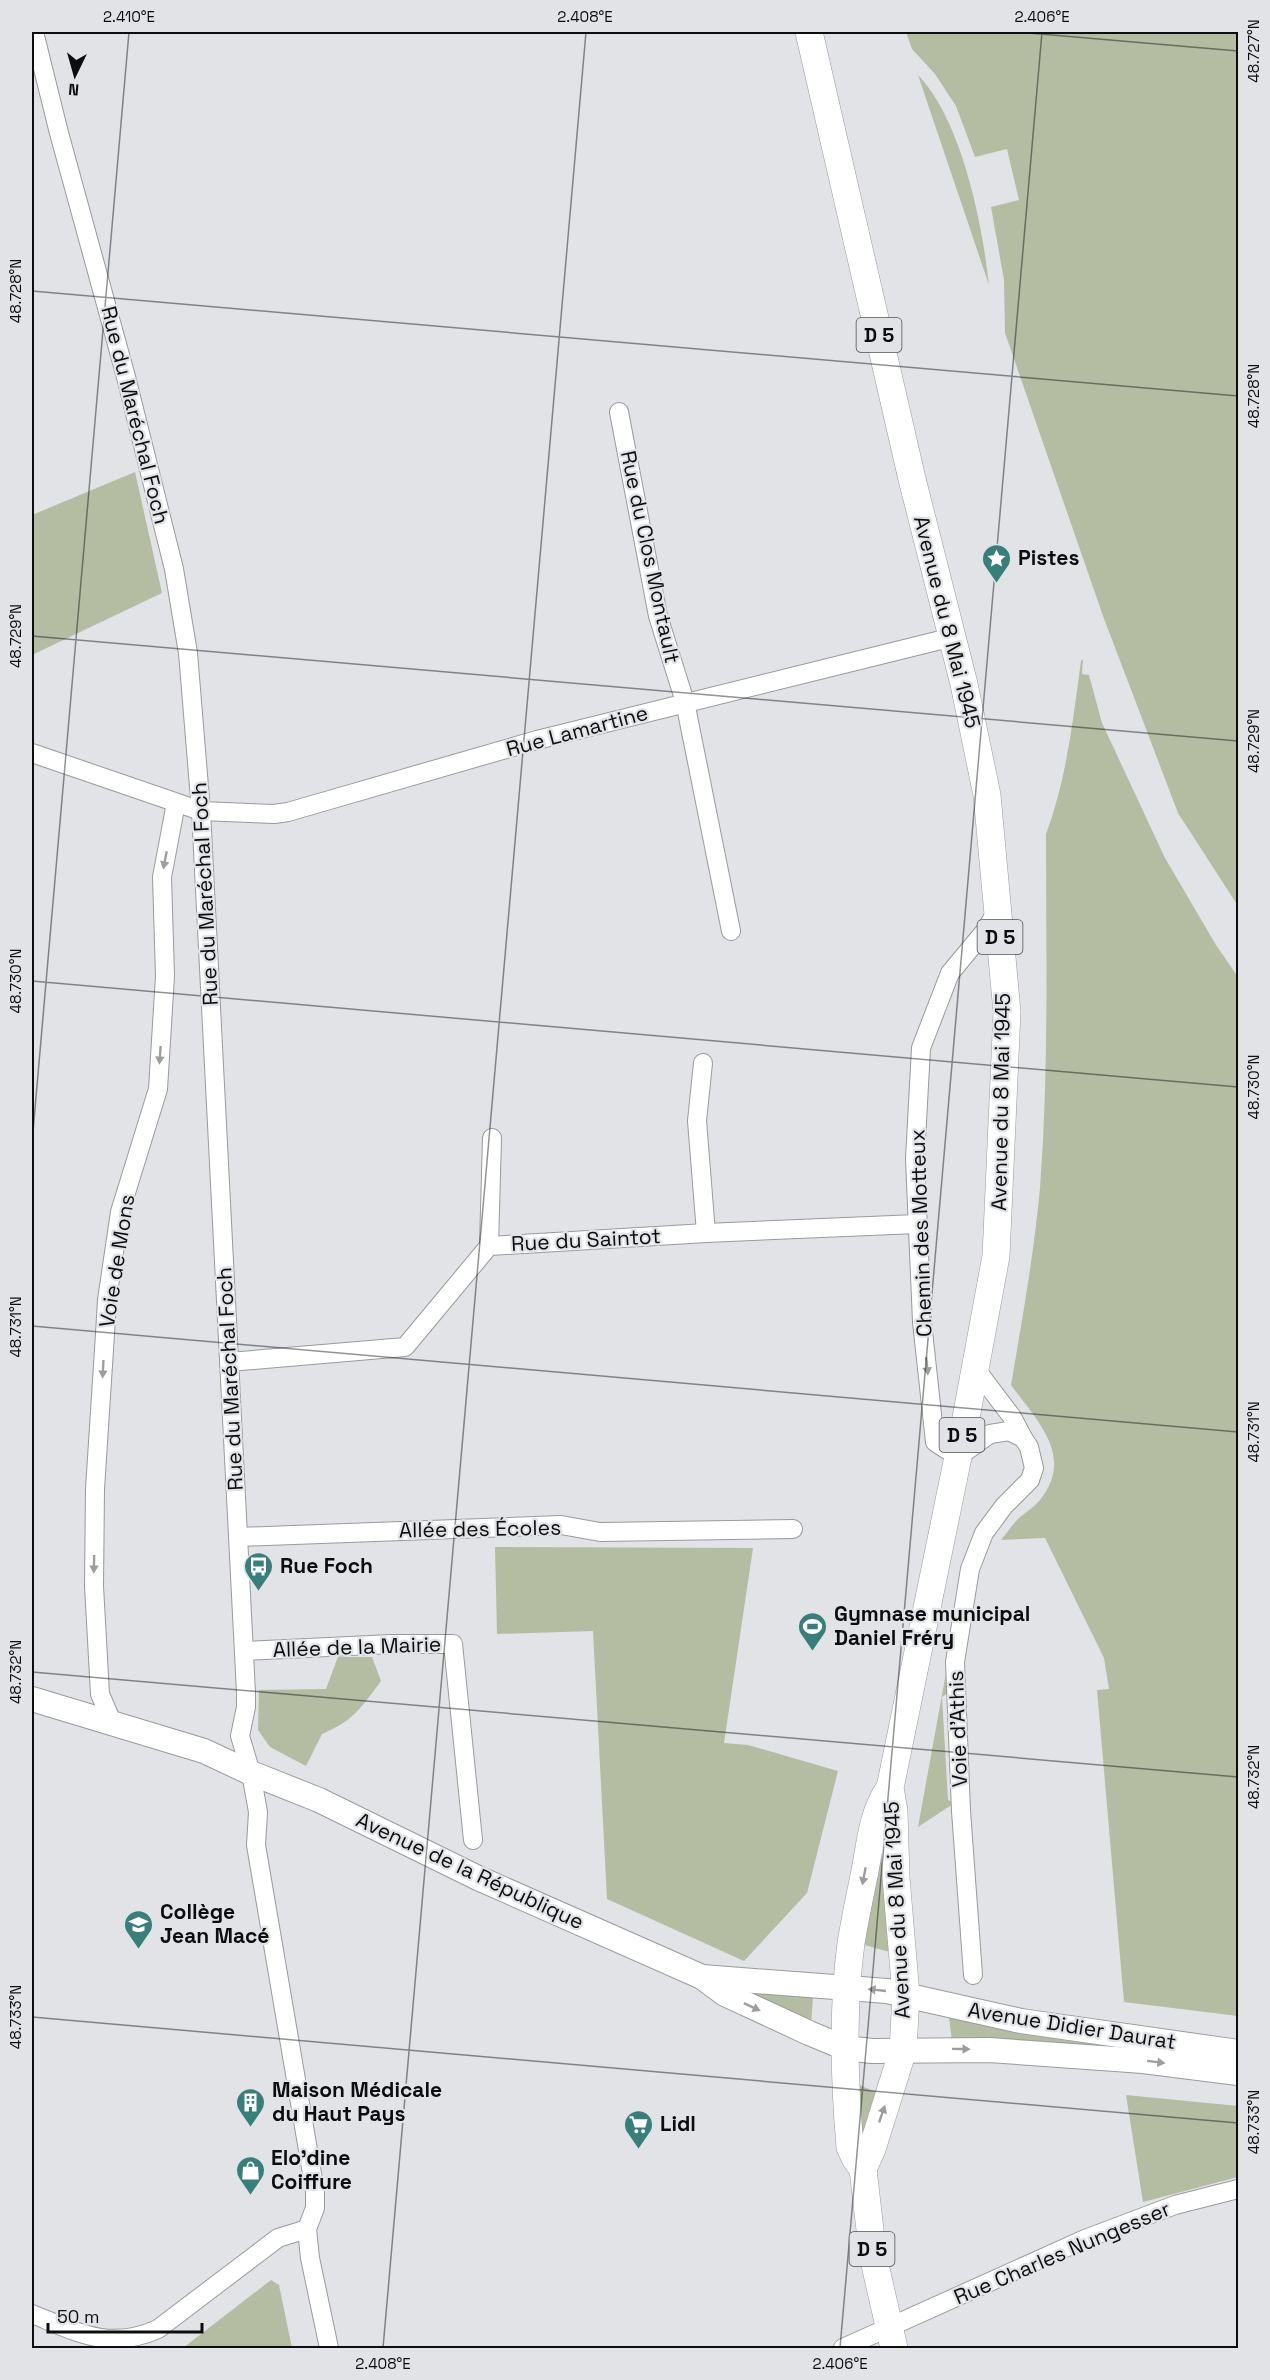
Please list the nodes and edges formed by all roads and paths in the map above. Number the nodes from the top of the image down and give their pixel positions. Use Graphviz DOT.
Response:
graph roads {
  1 [pos="34,32"];
  2 [pos="809,32"];
  3 [pos="620,412"];
  4 [pos="953,637"];
  5 [pos="684,702"];
  6 [pos="32,753"];
  7 [pos="176,803"];
  8 [pos="201,811"];
  9 [pos="998,911"];
  10 [pos="731,931"];
  11 [pos="703,1063"];
  12 [pos="492,1138"];
  13 [pos="918,1224"];
  14 [pos="706,1233"];
  15 [pos="489,1246"];
  16 [pos="229,1362"];
  17 [pos="975,1368"];
  18 [pos="1023,1438"];
  19 [pos="958,1457"];
  20 [pos="793,1529"];
  21 [pos="239,1537"];
  22 [pos="244,1651"];
  23 [pos="32,1699"];
  24 [pos="112,1722"];
  25 [pos="251,1773"];
  26 [pos="890,1788"];
  27 [pos="473,1840"];
  28 [pos="973,1975"];
  29 [pos="702,1977"];
  30 [pos="847,1988"];
  31 [pos="906,1995"];
  32 [pos="845,2048"];
  33 [pos="903,2050"];
  34 [pos="1239,2052"];
  35 [pos="1239,2073"];
  36 [pos="863,2169"];
  37 [pos="1239,2189"];
  38 [pos="307,2229"];
  39 [pos="32,2314"];
  40 [pos="892,2338"];
  41 [pos="329,2349"];
  42 [pos="843,2349"];
  1 -- 8 [label="street, Rue du Maréchal Foch"];
  2 -- 4 [label="main road, Avenue du 8 Mai 1945 / D 5"];
  3 -- 5 [label="street, Rue du Clos Montault"];
  4 -- 5 [label="street, Rue Lamartine"];
  4 -- 9 [label="main road, Avenue du 8 Mai 1945 / D 5"];
  5 -- 8 [label="street, Rue Lamartine"];
  5 -- 10 [label="street, Rue du Clos Montault"];
  6 -- 7 [label="street, Rue Lamartine"];
  7 -- 8 [label="street, Rue Lamartine"];
  7 -- 24 [label="street, Voie de Mons, one-way"];
  8 -- 16 [label="street, Rue du Maréchal Foch"];
  9 -- 13 [label="street, Chemin des Motteux"];
  9 -- 17 [label="main road, Avenue du 8 Mai 1945 / D 5"];
  11 -- 14 [label="street"];
  12 -- 15 [label="street"];
  13 -- 14 [label="street, Rue du Saintot"];
  13 -- 19 [label="street, Chemin des Motteux, one-way"];
  14 -- 15 [label="street, Rue du Saintot"];
  15 -- 16 [label="street, Rue du Saintot"];
  16 -- 21 [label="street, Rue du Maréchal Foch"];
  17 -- 18 [label="street"];
  17 -- 19 [label="main road, Avenue du 8 Mai 1945 / D 5"];
  18 -- 19 [label="street"];
  18 -- 28 [label="street, Voie d'Athis"];
  19 -- 26 [label="main road, Avenue du 8 Mai 1945 / D 5"];
  20 -- 21 [label="street, Allée des Écoles"];
  21 -- 22 [label="street, Rue du Maréchal Foch"];
  22 -- 25 [label="street, Rue du Maréchal Foch"];
  22 -- 27 [label="street, Allée de la Mairie"];
  23 -- 24 [label="main road, Avenue de la République"];
  24 -- 25 [label="main road, Avenue de la République"];
  25 -- 29 [label="main road, Avenue de la République"];
  25 -- 38 [label="street, Rue du Maréchal Foch"];
  26 -- 30 [label="main road, Avenue du 8 Mai 1945 / D 5, one-way"];
  26 -- 31 [label="main road, Avenue du 8 Mai 1945 / D 5"];
  29 -- 30 [label="main road, Avenue Didier Daurat"];
  29 -- 32 [label="main road, Avenue de la République, one-way"];
  31 -- 30 [label="main road, Avenue Didier Daurat, one-way"];
  30 -- 32 [label="main road, Avenue du 8 Mai 1945 / D 5"];
  31 -- 33 [label="main road, Avenue du 8 Mai 1945 / D 5"];
  31 -- 34 [label="main road, Avenue Didier Daurat"];
  32 -- 33 [label="main road, Avenue de la République"];
  32 -- 36 [label="main road, Avenue du 8 Mai 1945 / D 5"];
  33 -- 35 [label="main road, Avenue Didier Daurat, one-way"];
  36 -- 33 [label="main road, Avenue du 8 Mai 1945 / D 5, one-way"];
  36 -- 40 [label="main road, Avenue du 8 Mai 1945 / D 5"];
  37 -- 40 [label="street, Rue Charles Nungesser"];
  38 -- 39 [label="street"];
  38 -- 41 [label="street"];
  40 -- 42 [label="street, Rue Charles Nungesser"];
}
